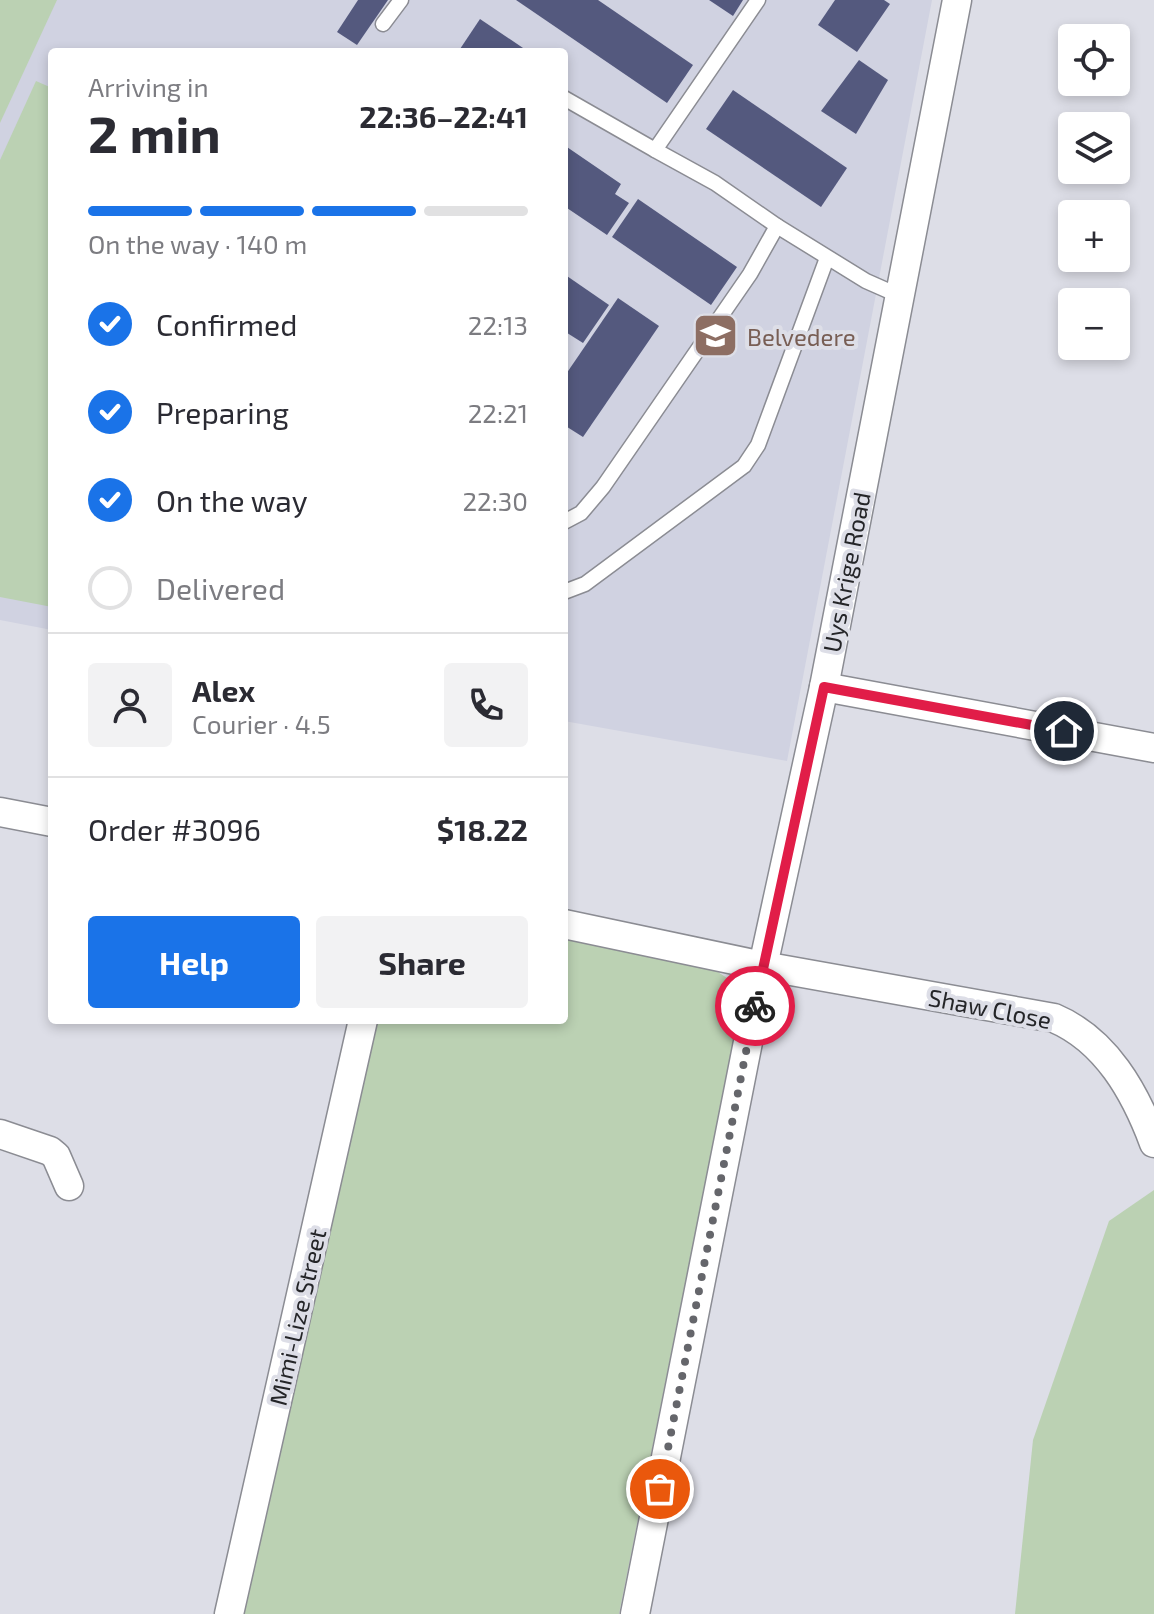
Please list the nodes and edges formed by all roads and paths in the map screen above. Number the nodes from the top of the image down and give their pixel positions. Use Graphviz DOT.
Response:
graph roads {
  1 [pos="401,0"];
  2 [pos="758,0"];
  3 [pos="957,0"];
  4 [pos="383,24"];
  5 [pos="568,100"];
  6 [pos="655,150"];
  7 [pos="777,226"];
  8 [pos="827,258"];
  9 [pos="900,296"];
  10 [pos="568,520"];
  11 [pos="568,590"];
  12 [pos="824,687"];
  13 [pos="1154,748"];
  14 [pos="0,812"];
  15 [pos="48,821"];
  16 [pos="568,925"];
  17 [pos="763,966"];
  18 [pos="362,1024"];
  19 [pos="0,1134"];
  20 [pos="1154,1143"];
  21 [pos="69,1186"];
  22 [pos="229,1614"];
  23 [pos="635,1614"];
  1 -- 4 [label="lane"];
  2 -- 6 [label="lane"];
  3 -- 9 [label="street, Uys Krige Road"];
  5 -- 6 [label="lane"];
  6 -- 7 [label="lane"];
  7 -- 8 [label="lane"];
  7 -- 10 [label="lane"];
  8 -- 9 [label="lane"];
  8 -- 11 [label="lane"];
  9 -- 12 [label="street, Uys Krige Road"];
  12 -- 13 [label="street"];
  12 -- 17 [label="street, Uys Krige Road"];
  14 -- 15 [label="street"];
  16 -- 17 [label="street, Shaw Close"];
  17 -- 20 [label="street, Shaw Close"];
  17 -- 23 [label="street, Uys Krige Road"];
  18 -- 22 [label="street, Mimi-Lize Street"];
  19 -- 21 [label="street"];
}
